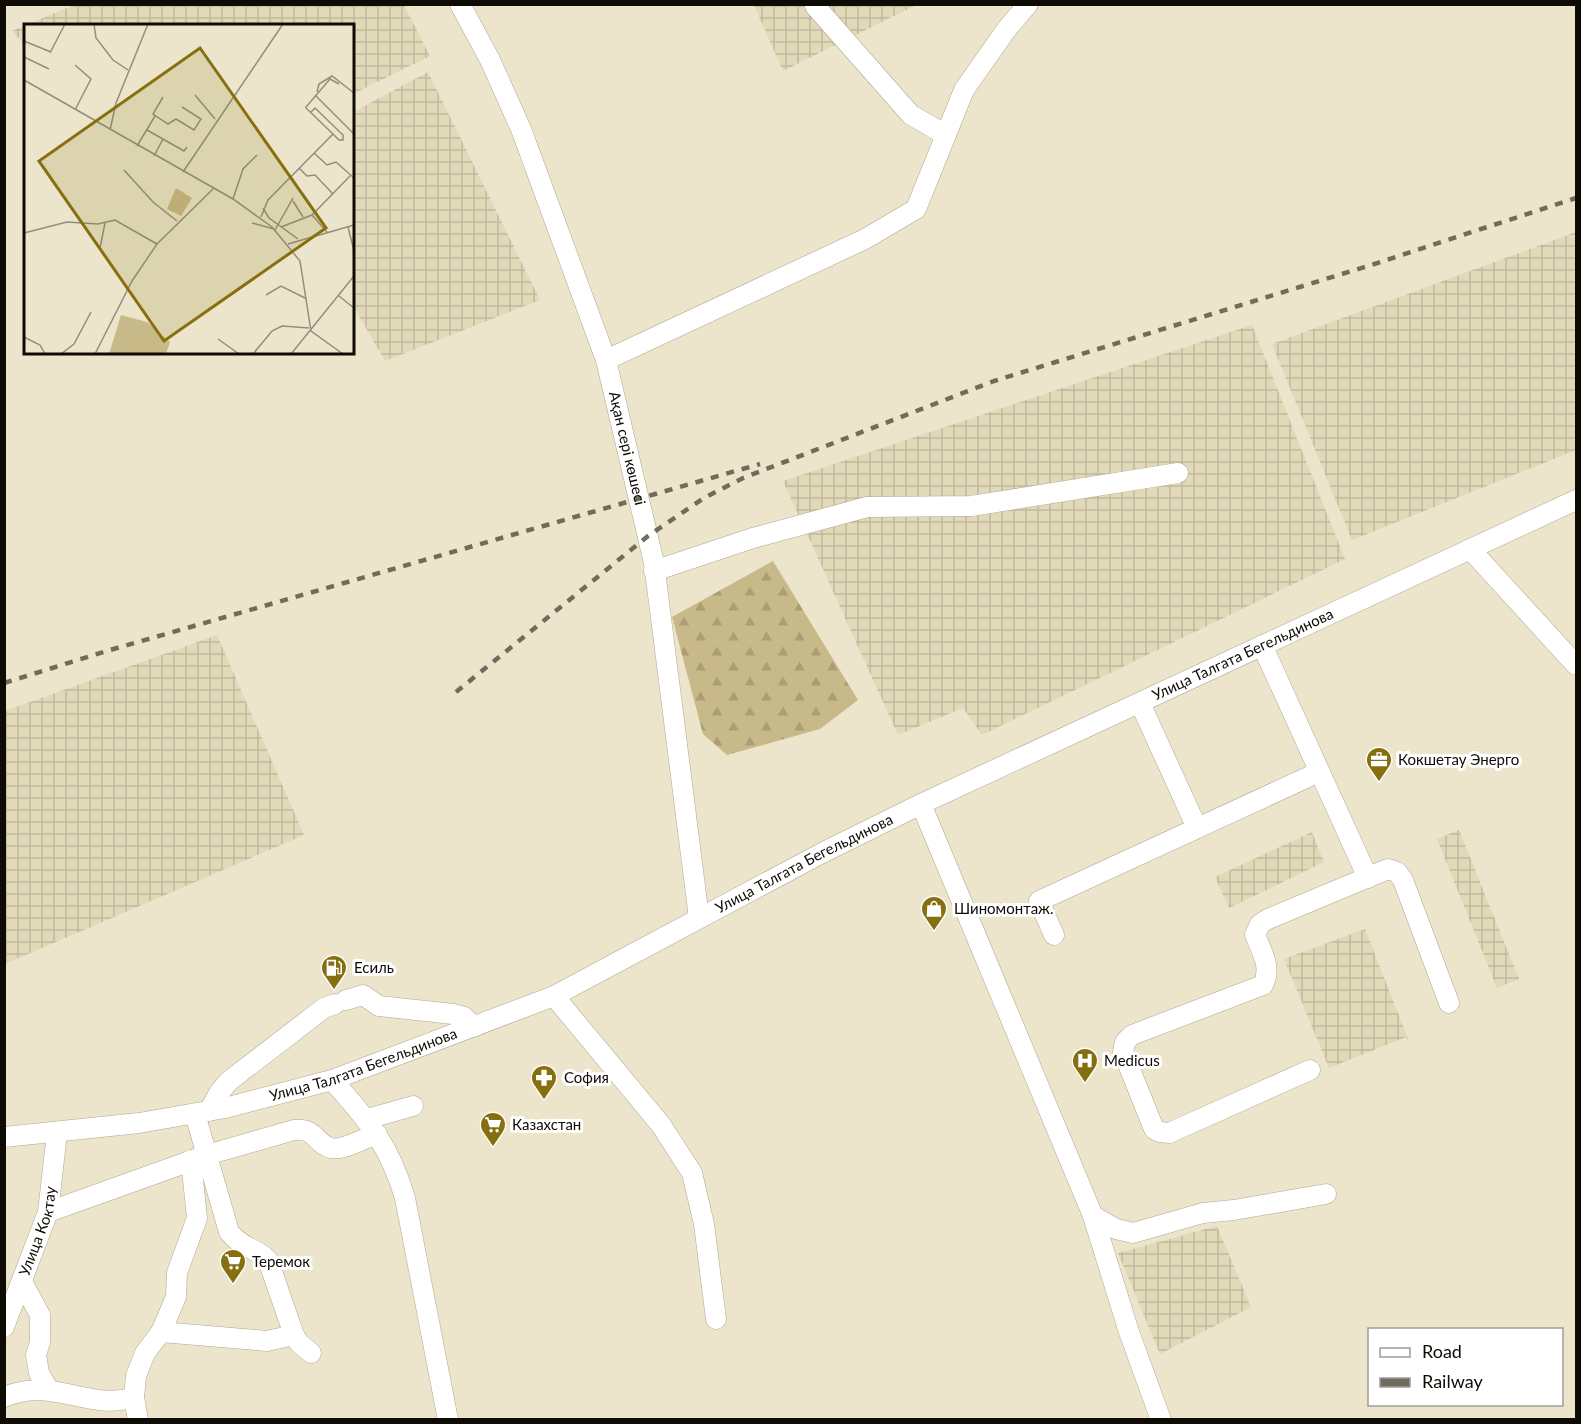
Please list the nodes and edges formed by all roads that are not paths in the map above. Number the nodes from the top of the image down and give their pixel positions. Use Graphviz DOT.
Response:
graph roads {
  1 [pos="460,4"];
  2 [pos="1028,4"];
  3 [pos="815,6"];
  4 [pos="946,135"];
  5 [pos="606,360"];
  6 [pos="1178,472"];
  7 [pos="1576,500"];
  8 [pos="1470,549"];
  9 [pos="654,571"];
  10 [pos="1262,645"];
  11 [pos="1576,665"];
  12 [pos="1140,703"];
  13 [pos="1319,771"];
  14 [pos="921,804"];
  15 [pos="1197,828"];
  16 [pos="1368,878"];
  17 [pos="699,918"];
  18 [pos="1054,935"];
  19 [pos="554,996"];
  20 [pos="1449,1003"];
  21 [pos="474,1027"];
  22 [pos="1310,1070"];
  23 [pos="333,1080"];
  24 [pos="413,1106"];
  25 [pos="202,1112"];
  26 [pos="372,1126"];
  27 [pos="57,1133"];
  28 [pos="4,1137"];
  29 [pos="199,1158"];
  30 [pos="1326,1194"];
  31 [pos="48,1212"];
  32 [pos="1093,1216"];
  33 [pos="22,1282"];
  34 [pos="716,1320"];
  35 [pos="4,1327"];
  36 [pos="161,1332"];
  37 [pos="294,1335"];
  38 [pos="311,1353"];
  39 [pos="48,1389"];
  40 [pos="4,1397"];
  41 [pos="134,1397"];
  42 [pos="138,1419"];
  43 [pos="448,1419"];
  44 [pos="1161,1419"];
  1 -- 5 [label="street, Ақан сері көшесі"];
  2 -- 4 [label="street"];
  3 -- 4 [label="street"];
  4 -- 5 [label="street"];
  5 -- 9 [label="street, Ақан сері көшесі"];
  6 -- 9 [label="street"];
  7 -- 8 [label="street, Улица Талгата Бегельдинова"];
  8 -- 10 [label="street, Улица Талгата Бегельдинова"];
  8 -- 11 [label="street"];
  9 -- 17 [label="street, Ақан сері көшесі"];
  10 -- 12 [label="street, Улица Талгата Бегельдинова"];
  10 -- 13 [label="street"];
  12 -- 14 [label="street, Улица Талгата Бегельдинова"];
  12 -- 15 [label="street"];
  13 -- 15 [label="street"];
  13 -- 16 [label="street"];
  14 -- 17 [label="street, Улица Талгата Бегельдинова"];
  14 -- 32 [label="street"];
  15 -- 18 [label="street"];
  16 -- 20 [label="street"];
  16 -- 22 [label="street"];
  17 -- 19 [label="street, Улица Талгата Бегельдинова"];
  19 -- 21 [label="street, Улица Талгата Бегельдинова"];
  19 -- 34 [label="street"];
  21 -- 23 [label="street, Улица Талгата Бегельдинова"];
  21 -- 25 [label="street"];
  23 -- 25 [label="street, Улица Талгата Бегельдинова"];
  23 -- 26 [label="street"];
  24 -- 26 [label="street"];
  25 -- 27 [label="street, Улица Талгата Бегельдинова"];
  25 -- 29 [label="street"];
  26 -- 29 [label="street"];
  26 -- 43 [label="street"];
  27 -- 28 [label="street, Улица Талгата Бегельдинова"];
  27 -- 31 [label="street, Улица Коктау"];
  29 -- 31 [label="street"];
  29 -- 36 [label="street"];
  29 -- 37 [label="street"];
  30 -- 32 [label="street"];
  31 -- 33 [label="street, Улица Коктау"];
  32 -- 44 [label="street"];
  33 -- 35 [label="street, Улица Коктау"];
  33 -- 39 [label="street"];
  36 -- 37 [label="street"];
  36 -- 41 [label="street"];
  37 -- 38 [label="street"];
  39 -- 40 [label="street"];
  39 -- 41 [label="street"];
  41 -- 42 [label="street"];
}
